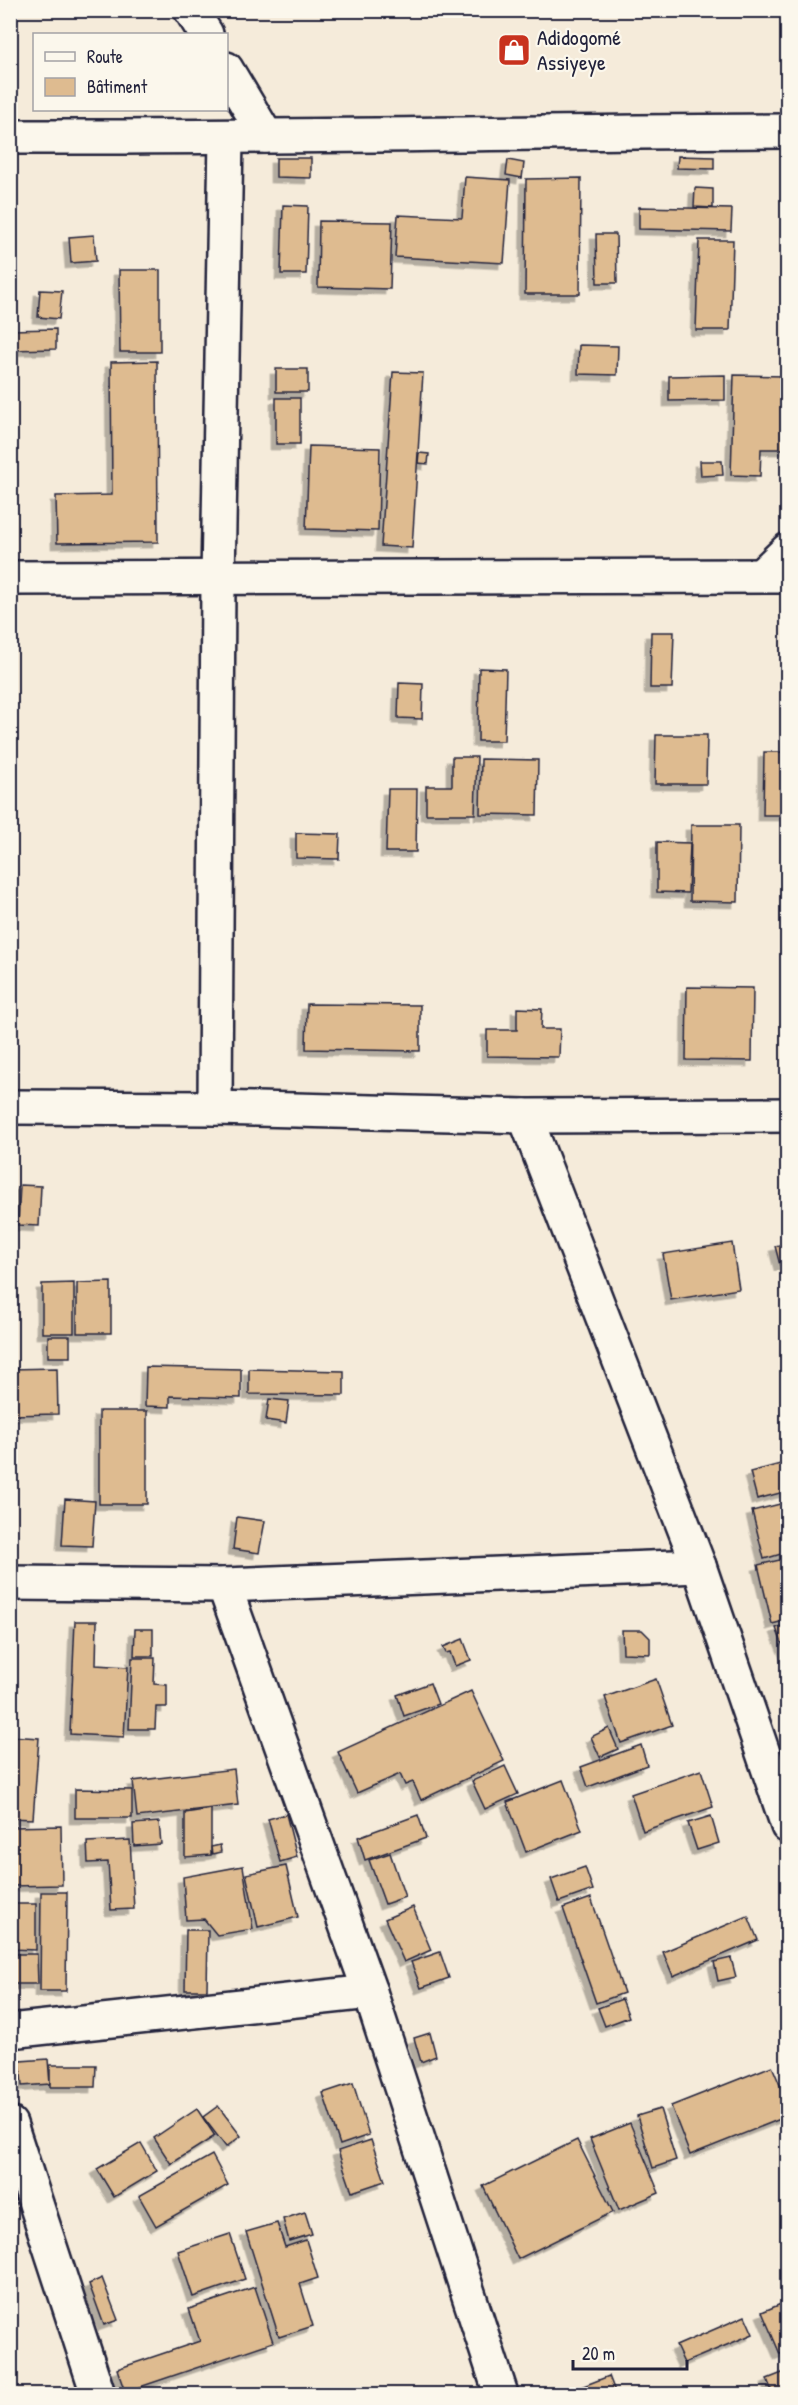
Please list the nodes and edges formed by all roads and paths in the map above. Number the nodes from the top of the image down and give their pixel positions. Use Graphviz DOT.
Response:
graph roads {
  1 [pos="191,10"];
  2 [pos="205,33"];
  3 [pos="228,72"];
  4 [pos="788,131"];
  5 [pos="266,136"];
  6 [pos="10,137"];
  7 [pos="226,138"];
  8 [pos="788,550"];
  9 [pos="775,576"];
  10 [pos="10,578"];
  11 [pos="218,579"];
  12 [pos="10,1107"];
  13 [pos="215,1107"];
  14 [pos="788,1115"];
  15 [pos="525,1116"];
  16 [pos="699,1566"];
  17 [pos="10,1583"];
  18 [pos="224,1585"];
  19 [pos="788,1826"];
  20 [pos="370,1992"];
  21 [pos="10,2031"];
  22 [pos="10,2124"];
  23 [pos="98,2394"];
  24 [pos="501,2394"];
  1 -- 2 [label="street"];
  3 -- 5 [label="street"];
  4 -- 5 [label="street"];
  5 -- 7 [label="street"];
  6 -- 7 [label="street"];
  7 -- 11 [label="street"];
  8 -- 9 [label="street"];
  9 -- 11 [label="street"];
  10 -- 11 [label="street"];
  11 -- 13 [label="street"];
  12 -- 13 [label="street"];
  13 -- 15 [label="street"];
  14 -- 15 [label="street"];
  15 -- 16 [label="street"];
  16 -- 18 [label="street"];
  16 -- 19 [label="street"];
  17 -- 18 [label="street"];
  18 -- 20 [label="street"];
  20 -- 21 [label="street"];
  20 -- 24 [label="street"];
  22 -- 23 [label="street"];
}
